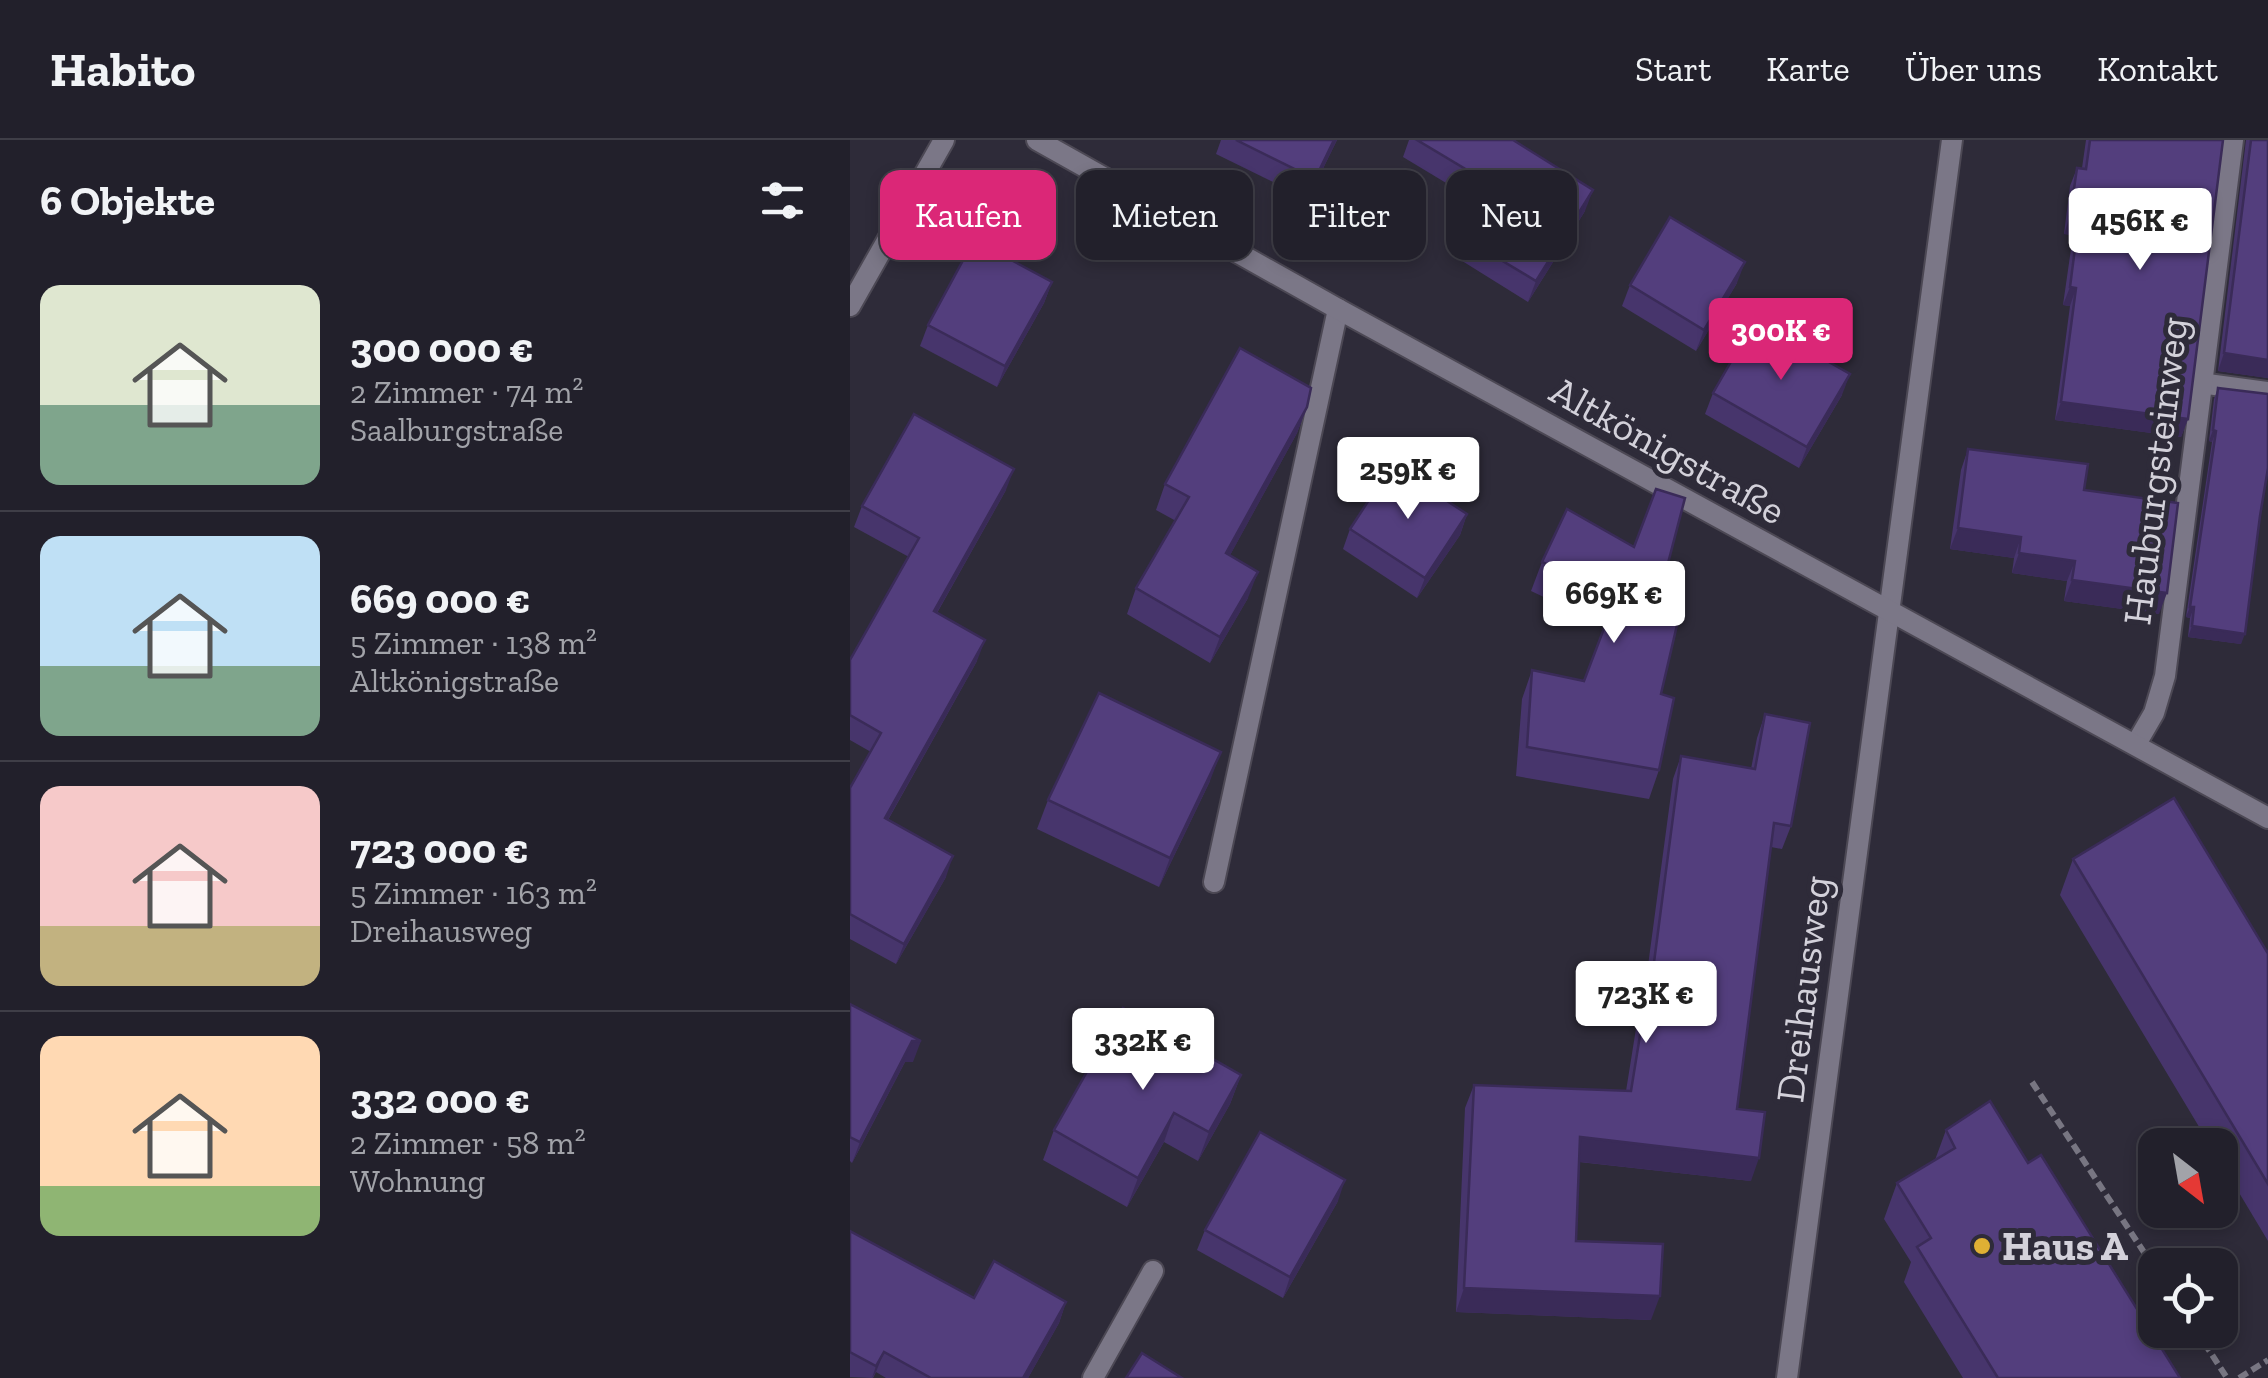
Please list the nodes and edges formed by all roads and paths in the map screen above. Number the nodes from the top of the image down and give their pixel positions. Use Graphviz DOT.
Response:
graph roads {
  1 [pos="944,140"];
  2 [pos="1037,140"];
  3 [pos="1952,140"];
  4 [pos="2232,140"];
  5 [pos="850,306"];
  6 [pos="1338,309"];
  7 [pos="2200,383"];
  8 [pos="2268,392"];
  9 [pos="1888,610"];
  10 [pos="2136,744"];
  11 [pos="2268,818"];
  12 [pos="1214,882"];
  13 [pos="2032,1082"];
  14 [pos="2142,1248"];
  15 [pos="1153,1270"];
  16 [pos="2208,1348"];
  17 [pos="2268,1360"];
  18 [pos="1093,1378"];
  19 [pos="1787,1378"];
  20 [pos="2227,1378"];
  21 [pos="2239,1378"];
  1 -- 5 [label="street"];
  2 -- 6 [label="street, Altkönigstraße"];
  3 -- 9 [label="street, Dreihausweg"];
  4 -- 7 [label="street, Hauburgsteinweg"];
  6 -- 9 [label="street, Altkönigstraße"];
  6 -- 12 [label="street"];
  7 -- 8 [label="street"];
  7 -- 10 [label="street, Hauburgsteinweg"];
  9 -- 10 [label="street, Altkönigstraße"];
  9 -- 19 [label="street, Dreihausweg"];
  10 -- 11 [label="street, Altkönigstraße"];
  13 -- 14 [label="path"];
  15 -- 18 [label="street"];
  16 -- 20 [label="path"];
  17 -- 21 [label="path"];
}
